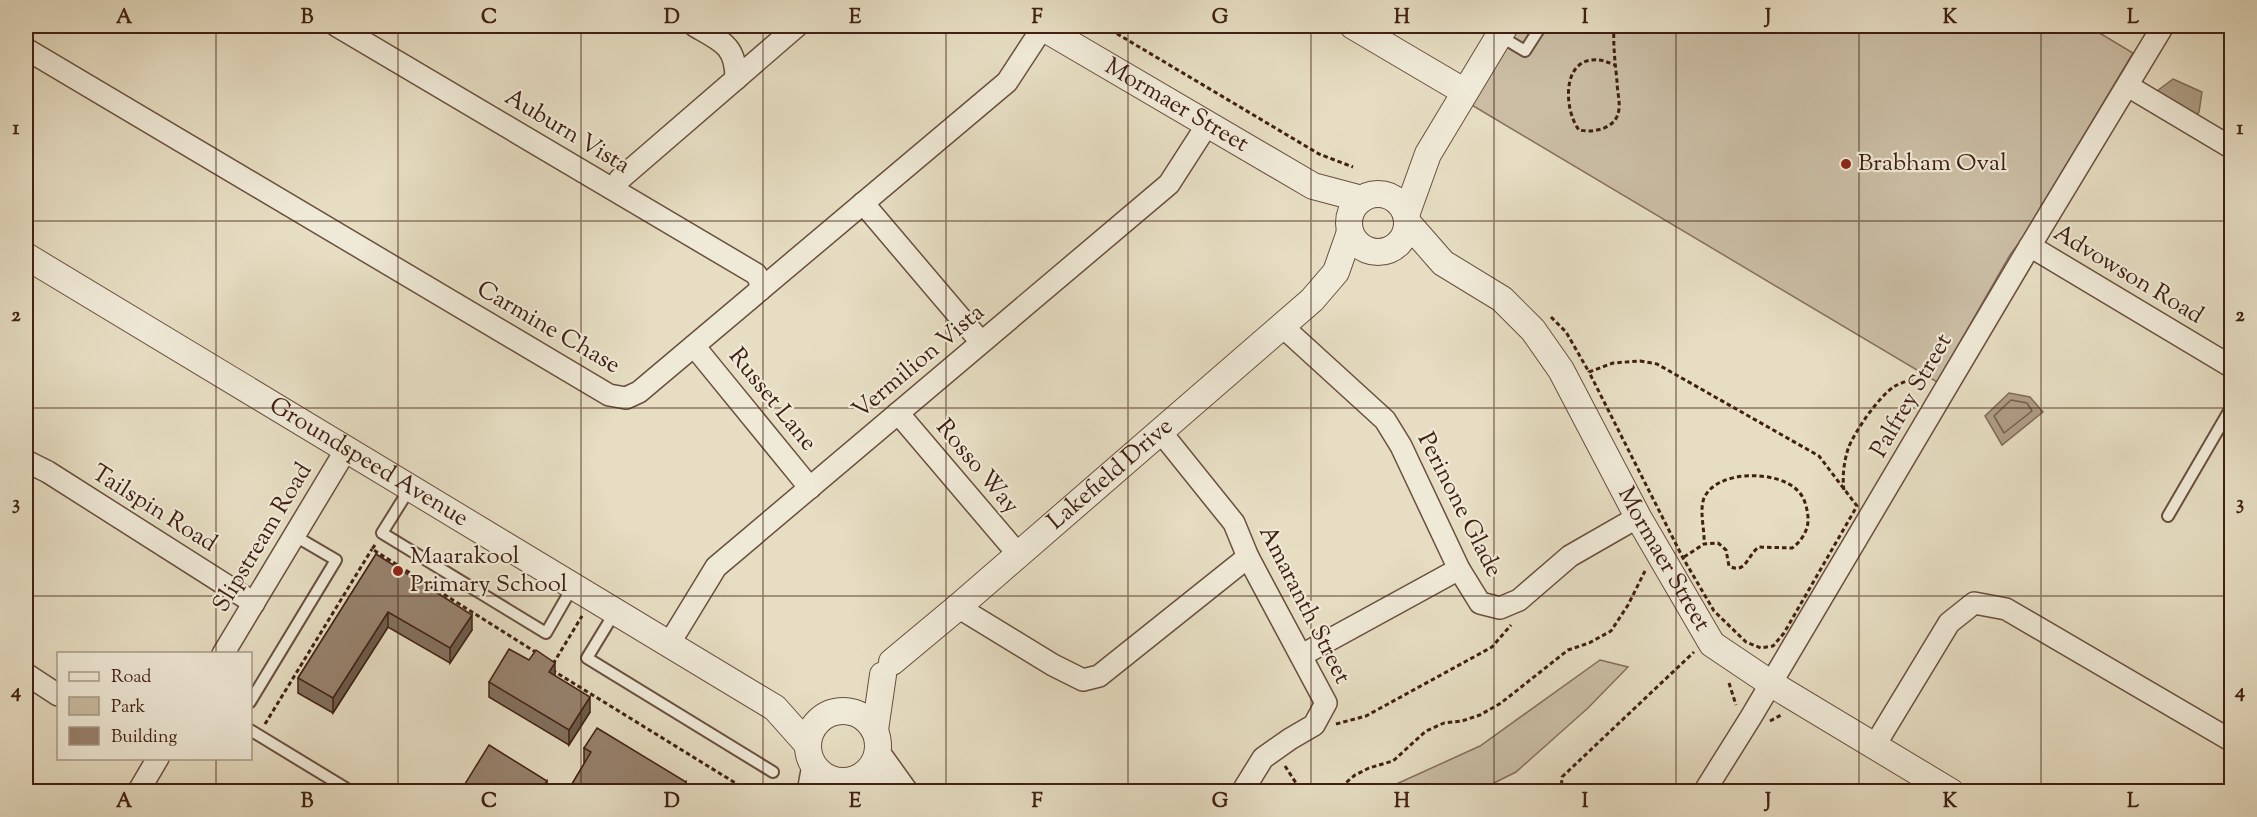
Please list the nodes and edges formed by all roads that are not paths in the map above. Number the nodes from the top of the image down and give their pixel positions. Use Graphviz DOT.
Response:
graph roads {
  1 [pos="337,26"];
  2 [pos="695,26"];
  3 [pos="797,26"];
  4 [pos="1041,26"];
  5 [pos="1541,26"];
  6 [pos="2161,26"];
  7 [pos="1366,29"];
  8 [pos="1502,30"];
  9 [pos="26,49"];
  10 [pos="735,79"];
  11 [pos="2128,86"];
  12 [pos="1465,92"];
  13 [pos="1208,124"];
  14 [pos="2232,148"];
  15 [pos="1428,154"];
  16 [pos="1313,186"];
  17 [pos="614,189"];
  18 [pos="1372,197"];
  19 [pos="863,203"];
  20 [pos="1407,219"];
  21 [pos="1349,228"];
  22 [pos="2030,246"];
  23 [pos="1382,251"];
  24 [pos="26,256"];
  25 [pos="1443,263"];
  26 [pos="1336,272"];
  27 [pos="760,290"];
  28 [pos="1283,327"];
  29 [pos="981,342"];
  30 [pos="694,346"];
  31 [pos="2232,367"];
  32 [pos="2232,406"];
  33 [pos="898,413"];
  34 [pos="1160,431"];
  35 [pos="347,448"];
  36 [pos="26,461"];
  37 [pos="410,488"];
  38 [pos="810,488"];
  39 [pos="2168,516"];
  40 [pos="1638,517"];
  41 [pos="295,536"];
  42 [pos="1018,554"];
  43 [pos="1248,557"];
  44 [pos="1459,569"];
  45 [pos="583,592"];
  46 [pos="254,603"];
  47 [pos="958,607"];
  48 [pos="615,611"];
  49 [pos="669,644"];
  50 [pos="224,652"];
  51 [pos="1302,655"];
  52 [pos="887,669"];
  53 [pos="26,674"];
  54 [pos="1770,683"];
  55 [pos="57,694"];
  56 [pos="252,699"];
  57 [pos="775,708"];
  58 [pos="837,712"];
  59 [pos="255,732"];
  60 [pos="877,741"];
  61 [pos="2232,741"];
  62 [pos="1875,745"];
  63 [pos="811,755"];
  64 [pos="157,760"];
  65 [pos="773,772"];
  66 [pos="842,784"];
  67 [pos="908,791"];
  68 [pos="1948,791"];
  69 [pos="138,792"];
  70 [pos="352,792"];
  71 [pos="808,792"];
  72 [pos="1242,792"];
  73 [pos="1704,792"];
  1 -- 17 [label="street, Auburn Vista"];
  2 -- 10 [label="street"];
  3 -- 10 [label="street"];
  4 -- 13 [label="street, Mormaer Street"];
  4 -- 19 [label="street, Carmine Chase"];
  5 -- 8 [label="lane"];
  6 -- 11 [label="street, Palfrey Street"];
  7 -- 12 [label="street"];
  8 -- 12 [label="street"];
  9 -- 30 [label="street, Carmine Chase"];
  10 -- 17 [label="street"];
  11 -- 14 [label="street"];
  11 -- 22 [label="street, Palfrey Street"];
  12 -- 15 [label="street"];
  13 -- 16 [label="street, Mormaer Street"];
  13 -- 29 [label="street, Vermilion Vista"];
  15 -- 18 [label="street"];
  15 -- 20 [label="street"];
  16 -- 18 [label="street, Mormaer Street"];
  16 -- 21 [label="street, Mormaer Street"];
  17 -- 27 [label="street, Auburn Vista"];
  18 -- 20 [label="street"];
  18 -- 21 [label="street"];
  19 -- 27 [label="street, Carmine Chase"];
  19 -- 29 [label="street"];
  20 -- 23 [label="street"];
  20 -- 25 [label="street, Mormaer Street"];
  21 -- 23 [label="street"];
  21 -- 26 [label="street, Lakefield Drive"];
  22 -- 31 [label="street, Advowson Road"];
  22 -- 54 [label="street, Palfrey Street"];
  23 -- 25 [label="street, Mormaer Street"];
  23 -- 26 [label="street, Lakefield Drive"];
  24 -- 35 [label="street, Groundspeed Avenue"];
  25 -- 40 [label="street, Mormaer Street"];
  26 -- 28 [label="street, Lakefield Drive"];
  27 -- 30 [label="street, Carmine Chase"];
  28 -- 34 [label="street, Lakefield Drive"];
  28 -- 44 [label="street, Perinone Glade"];
  29 -- 33 [label="street, Vermilion Vista"];
  30 -- 38 [label="street, Russet Lane"];
  32 -- 39 [label="lane"];
  33 -- 38 [label="street, Vermilion Vista"];
  33 -- 42 [label="street, Rosso Way"];
  34 -- 42 [label="street, Lakefield Drive"];
  34 -- 43 [label="street, Amaranth Street"];
  35 -- 37 [label="street, Groundspeed Avenue"];
  35 -- 41 [label="street, Slipstream Road"];
  36 -- 46 [label="street, Tailspin Road"];
  37 -- 45 [label="street, Groundspeed Avenue"];
  37 -- 45 [label="lane"];
  38 -- 49 [label="street, Vermilion Vista"];
  40 -- 44 [label="street, Perinone Glade"];
  40 -- 54 [label="street, Mormaer Street"];
  41 -- 46 [label="street, Slipstream Road"];
  41 -- 56 [label="lane"];
  42 -- 47 [label="street, Lakefield Drive"];
  43 -- 47 [label="street"];
  43 -- 51 [label="street, Amaranth Street"];
  44 -- 51 [label="street"];
  45 -- 48 [label="street, Groundspeed Avenue"];
  46 -- 50 [label="street, Slipstream Road"];
  47 -- 52 [label="street, Lakefield Drive"];
  48 -- 49 [label="street, Groundspeed Avenue"];
  48 -- 65 [label="lane"];
  49 -- 57 [label="street, Groundspeed Avenue"];
  51 -- 72 [label="street, Amaranth Street"];
  52 -- 58 [label="street, Lakefield Drive"];
  52 -- 60 [label="street"];
  53 -- 55 [label="street"];
  54 -- 62 [label="street, Mormaer Street"];
  54 -- 73 [label="street, Palfrey Street"];
  57 -- 58 [label="street, Groundspeed Avenue"];
  57 -- 63 [label="street, Groundspeed Avenue"];
  58 -- 60 [label="street"];
  58 -- 63 [label="street"];
  59 -- 70 [label="lane"];
  60 -- 66 [label="street"];
  60 -- 67 [label="street"];
  61 -- 62 [label="street"];
  62 -- 68 [label="street, Mormaer Street"];
  63 -- 66 [label="street"];
  63 -- 71 [label="street"];
  64 -- 69 [label="street"];
  66 -- 67 [label="street"];
}
